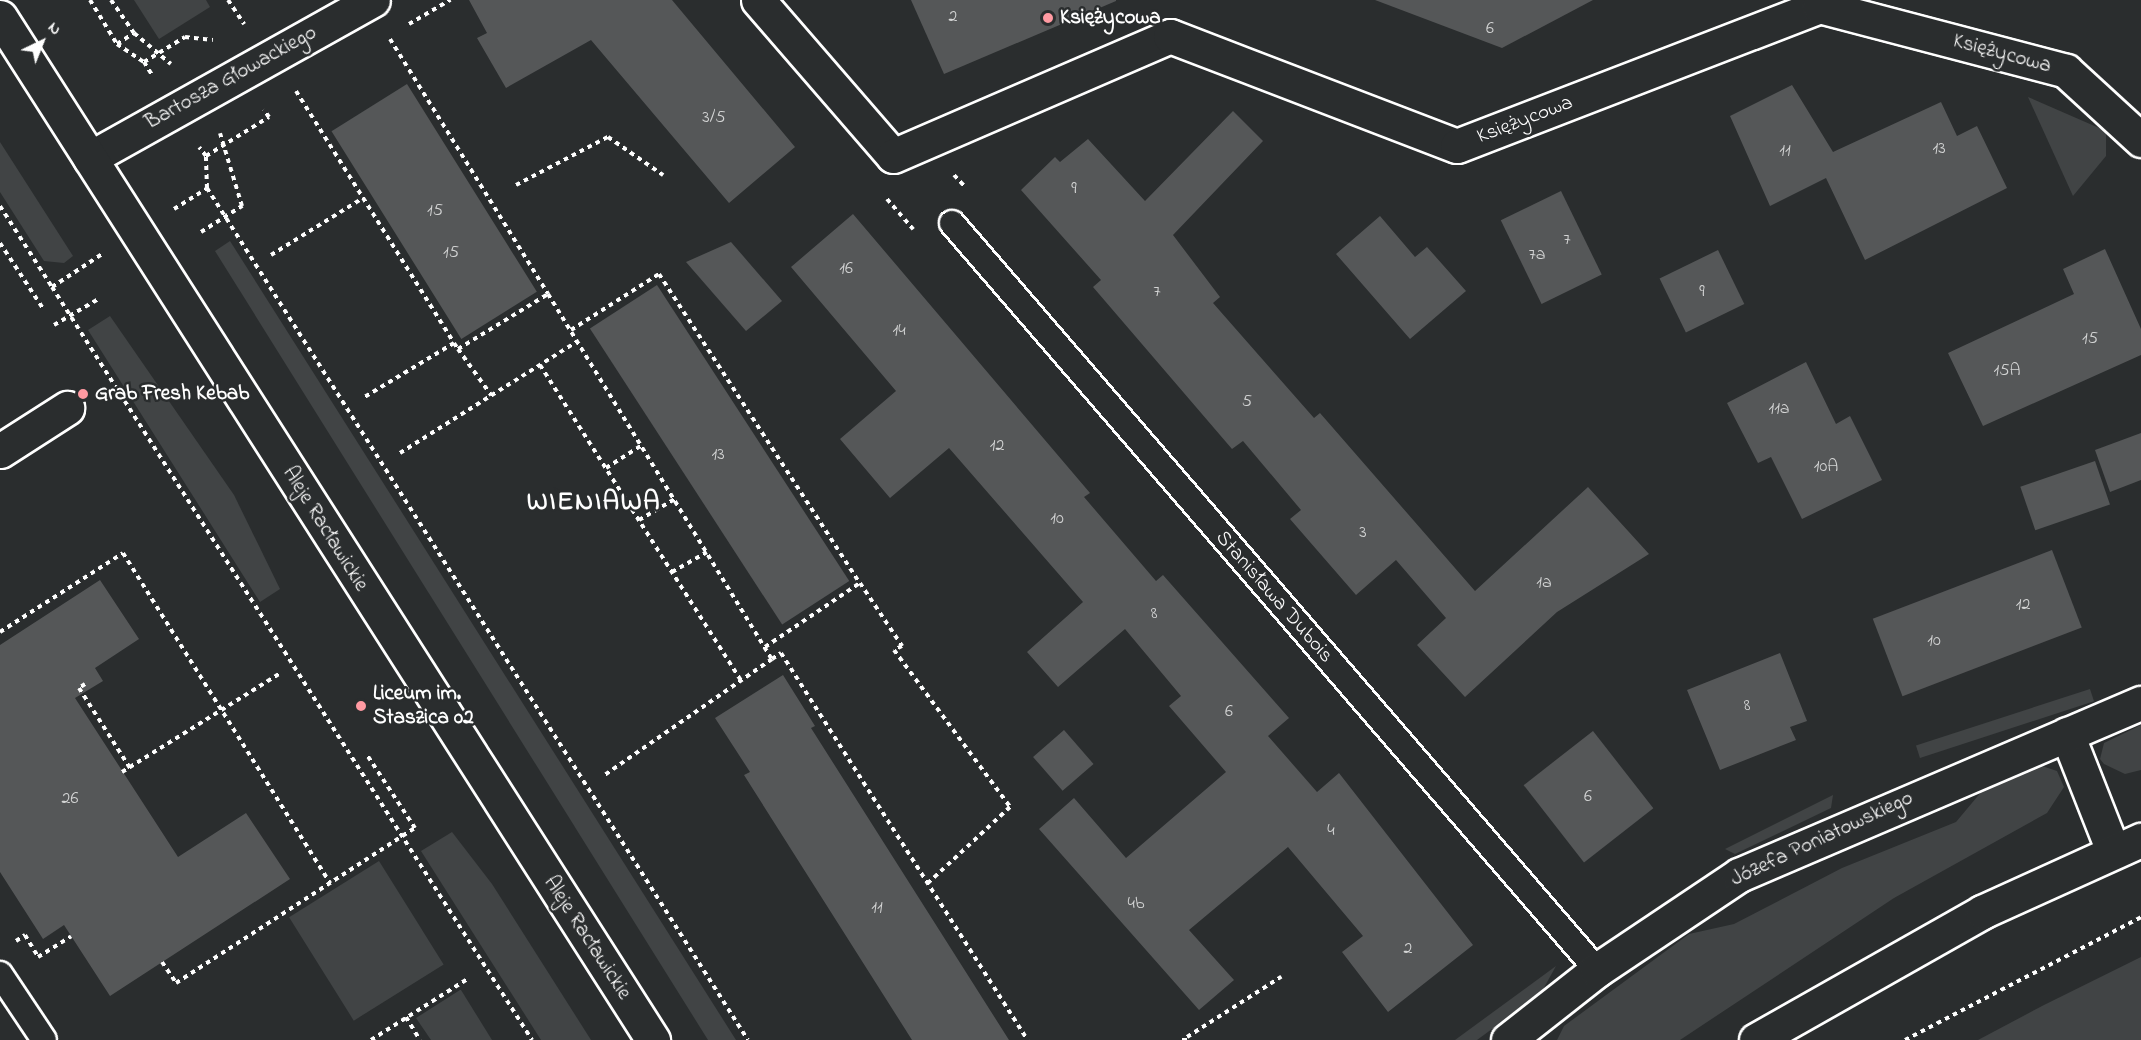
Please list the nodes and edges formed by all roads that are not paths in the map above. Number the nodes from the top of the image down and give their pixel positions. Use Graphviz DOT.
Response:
graph roads {
  1 [pos="373,0"];
  2 [pos="758,0"];
  3 [pos="0,17"];
  4 [pos="2141,140"];
  5 [pos="90,158"];
  6 [pos="952,223"];
  7 [pos="67,408"];
  8 [pos="0,451"];
  9 [pos="2141,703"];
  10 [pos="2067,734"];
  11 [pos="2127,846"];
  12 [pos="1597,970"];
  13 [pos="0,974"];
  14 [pos="44,1040"];
  15 [pos="652,1040"];
  16 [pos="1508,1040"];
  17 [pos="1756,1040"];
  1 -- 5 [label="street, Bartosza Głowackiego"];
  2 -- 4 [label="street, Księżycowa"];
  3 -- 5 [label="street, Aleje Racławickie"];
  5 -- 15 [label="street, Aleje Racławickie"];
  6 -- 12 [label="lane, Stanisława Dubois"];
  7 -- 8 [label="street"];
  9 -- 10 [label="street, Józefa Poniatowskiego"];
  10 -- 11 [label="street"];
  10 -- 12 [label="street, Józefa Poniatowskiego"];
  11 -- 17 [label="street"];
  12 -- 16 [label="street, Józefa Poniatowskiego"];
  13 -- 14 [label="lane"];
}
